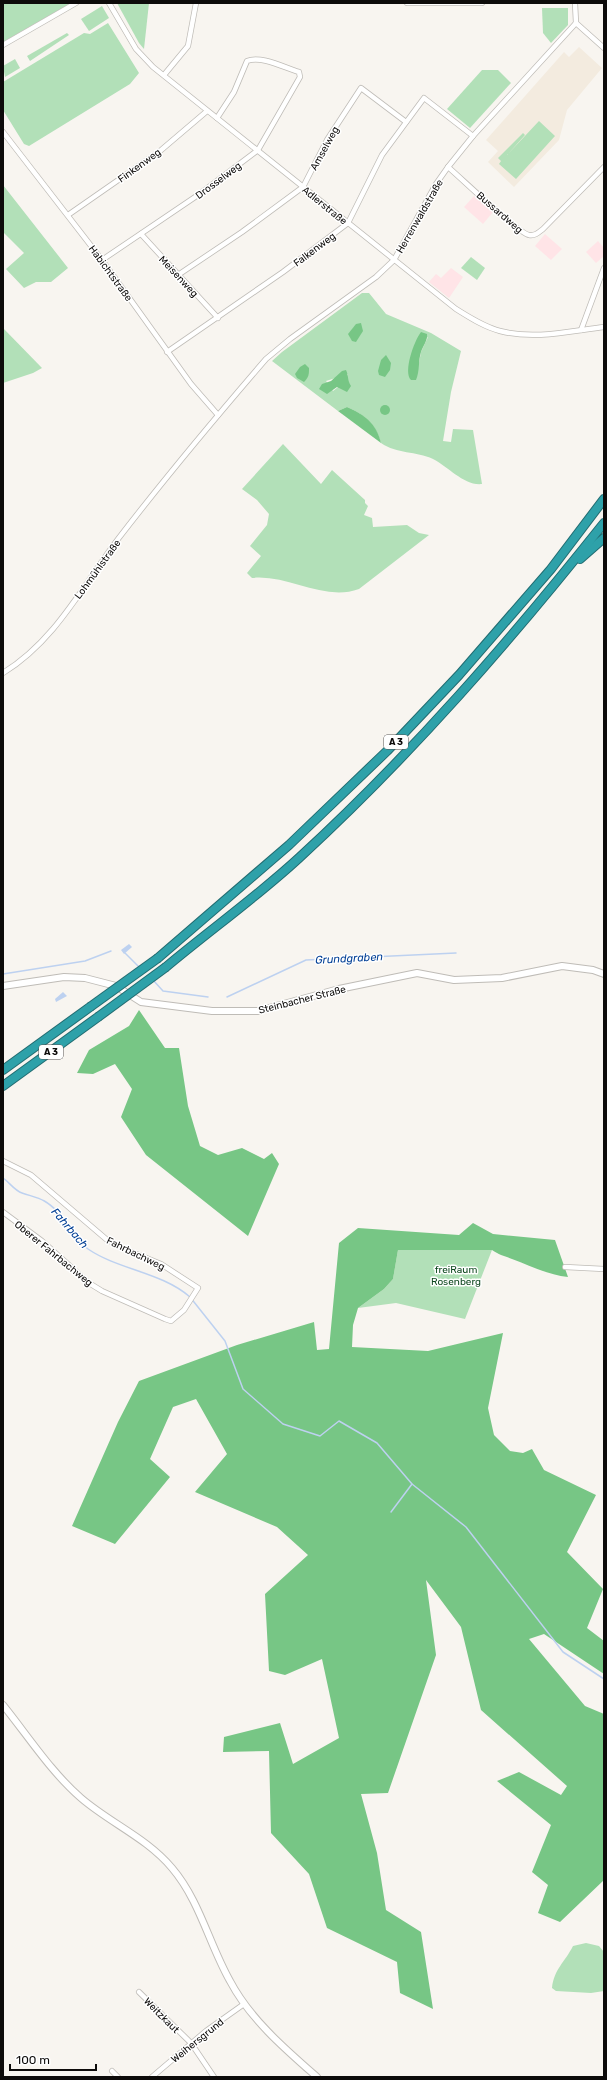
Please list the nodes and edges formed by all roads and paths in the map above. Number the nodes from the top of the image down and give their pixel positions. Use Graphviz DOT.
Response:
graph roads {
  1 [pos="76,3"];
  2 [pos="110,3"];
  3 [pos="196,3"];
  4 [pos="407,3"];
  5 [pos="419,3"];
  6 [pos="482,3"];
  7 [pos="575,3"];
  8 [pos="576,23"];
  9 [pos="3,45"];
  10 [pos="604,48"];
  11 [pos="164,76"];
  12 [pos="207,111"];
  13 [pos="217,118"];
  14 [pos="406,122"];
  15 [pos="3,132"];
  16 [pos="473,136"];
  17 [pos="258,150"];
  18 [pos="448,167"];
  19 [pos="604,167"];
  20 [pos="303,187"];
  21 [pos="68,215"];
  22 [pos="348,223"];
  23 [pos="141,234"];
  24 [pos="102,260"];
  25 [pos="394,260"];
  26 [pos="604,268"];
  27 [pos="178,275"];
  28 [pos="218,318"];
  29 [pos="604,327"];
  30 [pos="581,330"];
  31 [pos="167,352"];
  32 [pos="218,415"];
  33 [pos="185,458"];
  34 [pos="604,499"];
  35 [pos="604,523"];
  36 [pos="604,538"];
  37 [pos="563,574"];
  38 [pos="3,673"];
  39 [pos="604,974"];
  40 [pos="3,986"];
  41 [pos="3,1070"];
  42 [pos="3,1086"];
  43 [pos="3,1161"];
  44 [pos="3,1212"];
  45 [pos="565,1267"];
  46 [pos="604,1269"];
  47 [pos="171,1320"];
  48 [pos="3,1705"];
  49 [pos="139,1992"];
  50 [pos="244,2004"];
  51 [pos="191,2043"];
  52 [pos="112,2071"];
  53 [pos="118,2077"];
  54 [pos="152,2077"];
  55 [pos="214,2077"];
  56 [pos="317,2077"];
  1 -- 9 [label="street"];
  2 -- 11 [label="street, Adlerstraße"];
  3 -- 11 [label="street"];
  4 -- 5 [label="street"];
  5 -- 6 [label="street"];
  7 -- 8 [label="street"];
  8 -- 10 [label="street"];
  8 -- 16 [label="street, Herrenwaldstraße"];
  11 -- 12 [label="street, Adlerstraße"];
  12 -- 13 [label="street, Adlerstraße"];
  12 -- 21 [label="street, Finkenweg"];
  13 -- 17 [label="street, Adlerstraße"];
  13 -- 17 [label="street, Drosselweg"];
  14 -- 16 [label="street, Falkenweg"];
  14 -- 20 [label="street, Amselweg"];
  14 -- 22 [label="street, Falkenweg"];
  15 -- 21 [label="street, Habichtstraße"];
  16 -- 18 [label="street, Herrenwaldstraße"];
  17 -- 20 [label="street, Adlerstraße"];
  17 -- 23 [label="street, Drosselweg"];
  18 -- 19 [label="street, Bussardweg"];
  18 -- 25 [label="street, Herrenwaldstraße"];
  20 -- 22 [label="street, Adlerstraße"];
  20 -- 27 [label="street, Amselweg"];
  21 -- 24 [label="street, Habichtstraße"];
  22 -- 25 [label="street, Adlerstraße"];
  22 -- 28 [label="street, Falkenweg"];
  23 -- 24 [label="street, Drosselweg"];
  23 -- 27 [label="street, Meisenweg"];
  24 -- 31 [label="street, Habichtstraße"];
  25 -- 30 [label="street, Adlerstraße"];
  25 -- 32 [label="street, Herrenwaldstraße"];
  26 -- 30 [label="street"];
  27 -- 28 [label="street, Meisenweg"];
  28 -- 31 [label="street, Falkenweg"];
  29 -- 30 [label="street, Adlerstraße"];
  31 -- 32 [label="street, Habichtstraße"];
  32 -- 33 [label="street, Herrenwaldstraße"];
  33 -- 38 [label="street, Lohmühlstraße"];
  34 -- 41 [label="highway, A 3, bridge"];
  35 -- 37 [label="highway, A 3"];
  36 -- 37 [label="highway"];
  37 -- 42 [label="highway, A 3, bridge"];
  39 -- 40 [label="street, Steinbacher Straße"];
  43 -- 47 [label="street, Fahrbachweg"];
  44 -- 47 [label="street, Oberer Fahrbachweg"];
  45 -- 46 [label="street"];
  48 -- 50 [label="street"];
  49 -- 51 [label="street, Weitzkaut"];
  50 -- 51 [label="street, Weihersgrund"];
  50 -- 56 [label="street"];
  51 -- 54 [label="street, Weihersgrund"];
  51 -- 55 [label="street, Weitzkaut"];
  52 -- 53 [label="street"];
}
